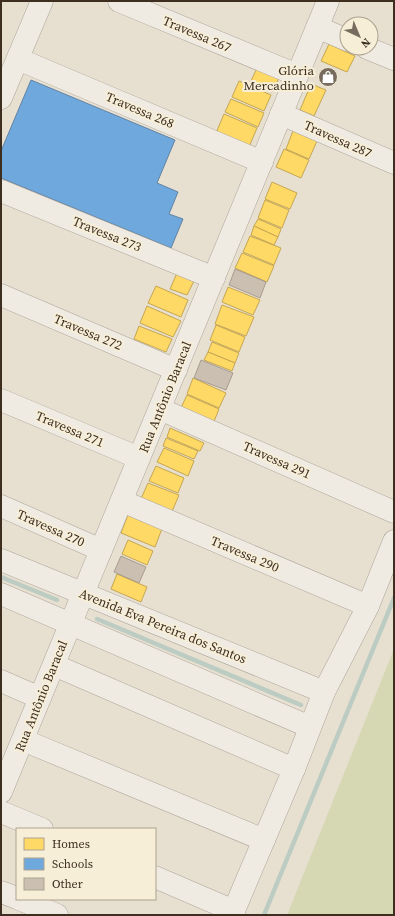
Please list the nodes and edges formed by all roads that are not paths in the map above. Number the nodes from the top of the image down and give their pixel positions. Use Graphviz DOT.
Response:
graph roads {
  1 [pos="42,1"];
  2 [pos="119,1"];
  3 [pos="328,1"];
  4 [pos="317,27"];
  5 [pos="339,37"];
  6 [pos="379,53"];
  7 [pos="18,59"];
  8 [pos="394,59"];
  9 [pos="297,75"];
  10 [pos="1,98"];
  11 [pos="281,114"];
  12 [pos="262,162"];
  13 [pos="394,164"];
  14 [pos="1,191"];
  15 [pos="214,278"];
  16 [pos="1,295"];
  17 [pos="176,370"];
  18 [pos="1,400"];
  19 [pos="160,409"];
  20 [pos="139,458"];
  21 [pos="122,501"];
  22 [pos="1,506"];
  23 [pos="394,512"];
  24 [pos="394,541"];
  25 [pos="102,550"];
  26 [pos="1,560"];
  27 [pos="83,593"];
  28 [pos="1,594"];
  29 [pos="368,606"];
  30 [pos="71,624"];
  31 [pos="54,665"];
  32 [pos="1,681"];
  33 [pos="324,692"];
  34 [pos="40,698"];
  35 [pos="310,727"];
  36 [pos="23,740"];
  37 [pos="6,765"];
  38 [pos="294,769"];
  39 [pos="1,792"];
  40 [pos="1,812"];
  41 [pos="40,828"];
  42 [pos="264,840"];
  43 [pos="156,877"];
  44 [pos="1,892"];
  45 [pos="16,898"];
  46 [pos="20,900"];
  47 [pos="233,913"];
  48 [pos="57,915"];
  1 -- 7 [label="street"];
  2 -- 9 [label="street, Travessa 267"];
  3 -- 4 [label="street, Rua Antônio Baracal"];
  4 -- 5 [label="street"];
  4 -- 9 [label="street, Rua Antônio Baracal"];
  6 -- 8 [label="street"];
  7 -- 10 [label="street"];
  7 -- 12 [label="street, Travessa 268"];
  9 -- 11 [label="street, Rua Antônio Baracal"];
  11 -- 12 [label="street, Rua Antônio Baracal"];
  11 -- 13 [label="street, Travessa 287"];
  12 -- 15 [label="street, Rua Antônio Baracal"];
  14 -- 15 [label="street, Travessa 273"];
  15 -- 17 [label="street, Rua Antônio Baracal"];
  16 -- 17 [label="street, Travessa 272"];
  17 -- 19 [label="street, Rua Antônio Baracal"];
  18 -- 20 [label="street, Travessa 271"];
  19 -- 20 [label="street, Rua Antônio Baracal"];
  19 -- 23 [label="street, Travessa 291"];
  20 -- 21 [label="street, Rua Antônio Baracal"];
  21 -- 25 [label="street, Rua Antônio Baracal"];
  21 -- 29 [label="street, Travessa 290"];
  22 -- 25 [label="street, Travessa 270"];
  24 -- 29 [label="street"];
  25 -- 27 [label="street, Rua Antônio Baracal"];
  26 -- 27 [label="street, Avenida Eva Pereira dos Santos"];
  27 -- 30 [label="street, Rua Antônio Baracal"];
  27 -- 33 [label="street, Avenida Eva Pereira dos Santos"];
  28 -- 30 [label="street"];
  29 -- 33 [label="street"];
  30 -- 31 [label="street, Rua Antônio Baracal"];
  30 -- 35 [label="street"];
  31 -- 34 [label="street, Rua Antônio Baracal"];
  31 -- 38 [label="street"];
  32 -- 34 [label="street"];
  33 -- 35 [label="street"];
  34 -- 36 [label="street, Rua Antônio Baracal"];
  35 -- 38 [label="street"];
  36 -- 37 [label="street, Rua Antônio Baracal"];
  36 -- 42 [label="street"];
  37 -- 39 [label="street, Rua Antônio Baracal"];
  38 -- 42 [label="street"];
  40 -- 41 [label="street"];
  42 -- 47 [label="street"];
  43 -- 47 [label="street"];
  44 -- 45 [label="street"];
  46 -- 48 [label="street"];
}
